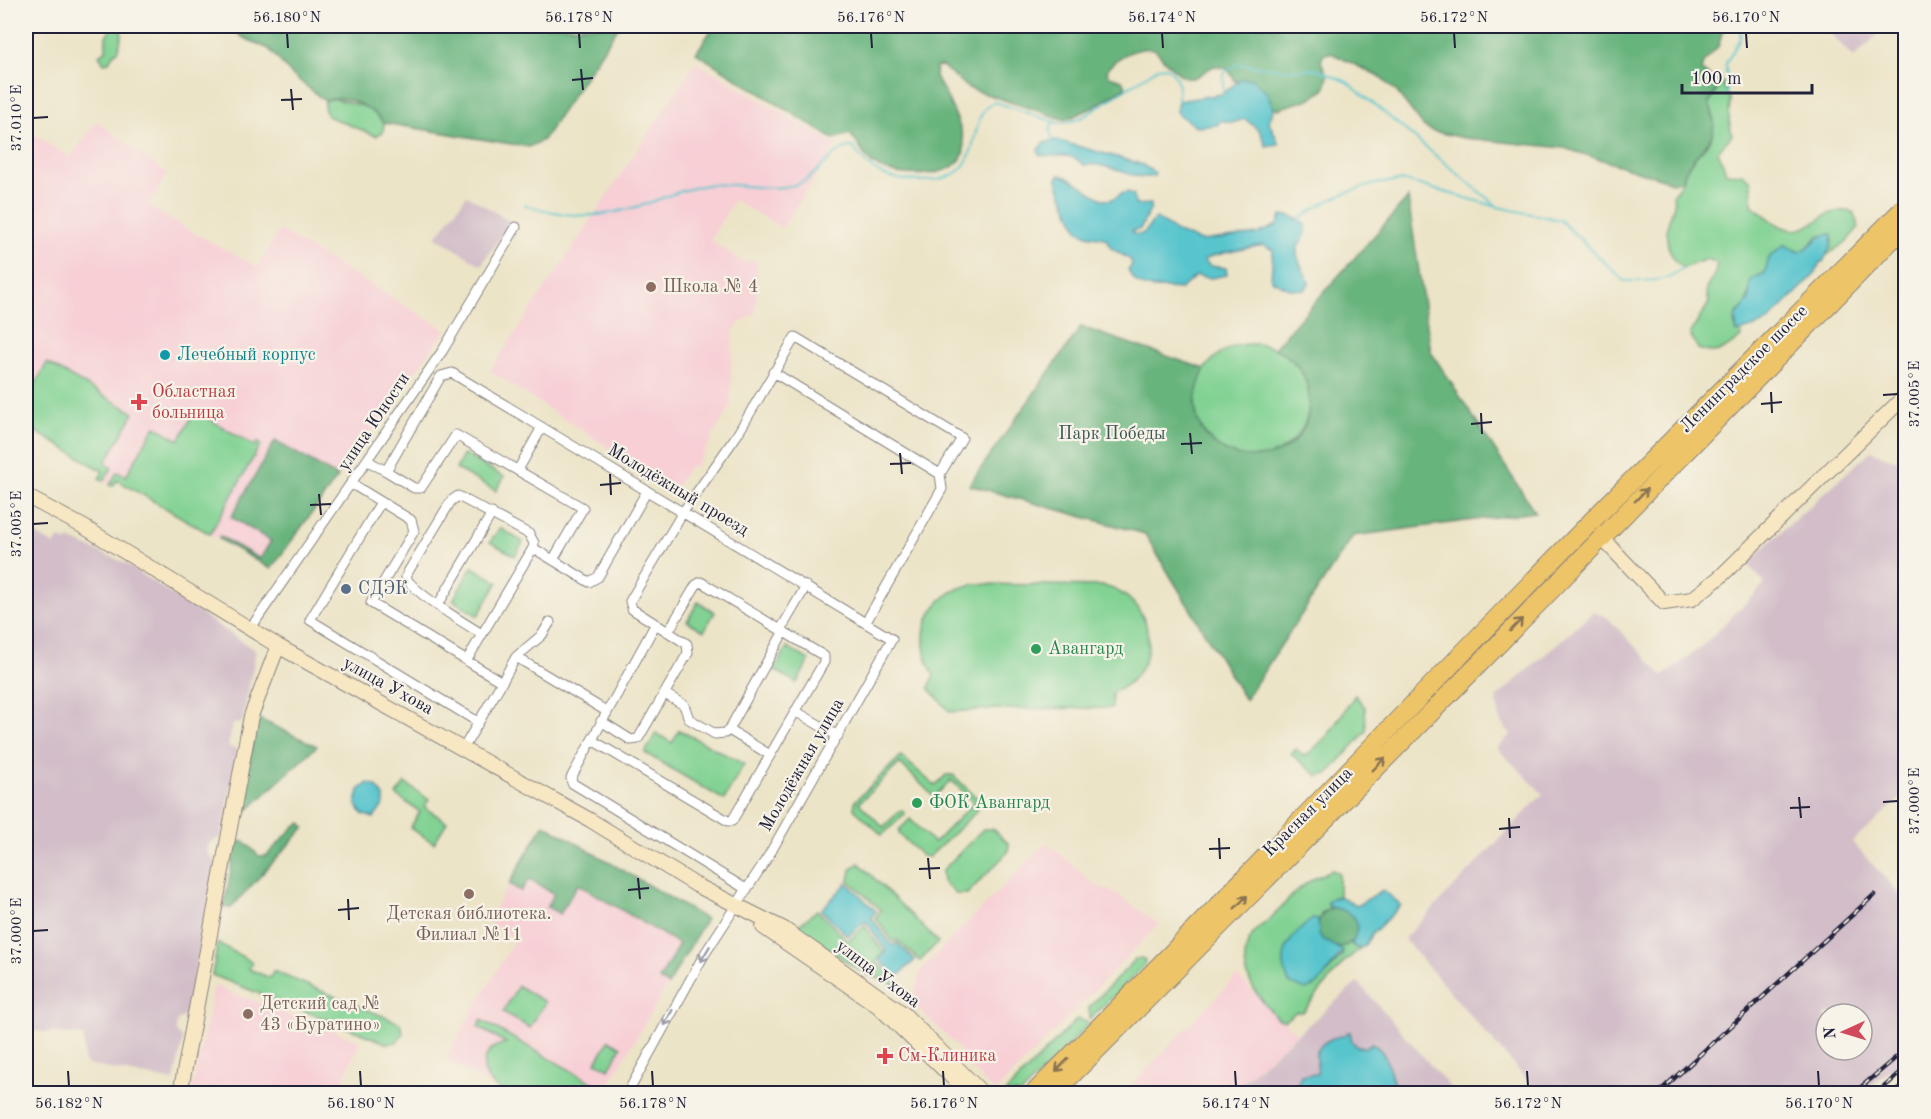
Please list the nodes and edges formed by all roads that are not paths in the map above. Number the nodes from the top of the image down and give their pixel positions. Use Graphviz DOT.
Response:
graph roads {
  1 [pos="1905,206"];
  2 [pos="1905,225"];
  3 [pos="516,227"];
  4 [pos="773,372"];
  5 [pos="1905,395"];
  6 [pos="542,427"];
  7 [pos="368,460"];
  8 [pos="518,470"];
  9 [pos="386,471"];
  10 [pos="940,474"];
  11 [pos="352,484"];
  12 [pos="647,491"];
  13 [pos="26,496"];
  14 [pos="381,502"];
  15 [pos="683,512"];
  16 [pos="492,513"];
  17 [pos="1582,530"];
  18 [pos="1601,537"];
  19 [pos="533,548"];
  20 [pos="553,560"];
  21 [pos="806,586"];
  22 [pos="438,605"];
  23 [pos="550,622"];
  24 [pos="867,622"];
  25 [pos="655,625"];
  26 [pos="250,629"];
  27 [pos="783,630"];
  28 [pos="668,632"];
  29 [pos="482,634"];
  30 [pos="892,639"];
  31 [pos="278,646"];
  32 [pos="516,657"];
  33 [pos="467,660"];
  34 [pos="502,682"];
  35 [pos="665,694"];
  36 [pos="606,711"];
  37 [pos="795,711"];
  38 [pos="601,721"];
  39 [pos="478,722"];
  40 [pos="729,730"];
  41 [pos="838,736"];
  42 [pos="592,740"];
  43 [pos="463,749"];
  44 [pos="770,754"];
  45 [pos="746,889"];
  46 [pos="735,906"];
  47 [pos="180,1094"];
  48 [pos="627,1094"];
  49 [pos="969,1094"];
  50 [pos="983,1094"];
  51 [pos="1033,1094"];
  52 [pos="1053,1094"];
  1 -- 17 [label="highway, Ленинградское шоссе"];
  18 -- 2 [label="highway, Ленинградское шоссе, one-way"];
  3 -- 7 [label="street, улица Юности"];
  4 -- 10 [label="street"];
  4 -- 10 [label="street"];
  4 -- 15 [label="street"];
  5 -- 18 [label="street"];
  6 -- 8 [label="street"];
  6 -- 9 [label="street, Молодёжный проезд"];
  6 -- 12 [label="street, Молодёжный проезд"];
  7 -- 9 [label="street"];
  7 -- 11 [label="street, улица Юности"];
  8 -- 9 [label="street"];
  8 -- 20 [label="street"];
  10 -- 24 [label="street"];
  11 -- 14 [label="street"];
  11 -- 26 [label="street, улица Юности"];
  12 -- 15 [label="street, Молодёжный проезд"];
  12 -- 20 [label="street"];
  13 -- 26 [label="street, улица Ухова"];
  14 -- 33 [label="street"];
  14 -- 39 [label="street"];
  15 -- 21 [label="street, Молодёжный проезд"];
  15 -- 25 [label="street"];
  16 -- 19 [label="street"];
  16 -- 22 [label="street"];
  16 -- 22 [label="street"];
  17 -- 51 [label="highway, Красная улица, one-way"];
  52 -- 18 [label="highway, Красная улица, one-way"];
  19 -- 20 [label="street"];
  19 -- 29 [label="street"];
  21 -- 24 [label="street, Молодёжный проезд"];
  21 -- 27 [label="street"];
  22 -- 29 [label="street"];
  23 -- 32 [label="street"];
  24 -- 30 [label="street, Молодёжный проезд"];
  25 -- 28 [label="street"];
  25 -- 36 [label="street"];
  26 -- 31 [label="street, улица Ухова"];
  27 -- 28 [label="street"];
  27 -- 37 [label="street"];
  27 -- 40 [label="street"];
  28 -- 35 [label="street"];
  29 -- 33 [label="street"];
  30 -- 41 [label="street, Молодёжная улица"];
  31 -- 43 [label="street, улица Ухова"];
  31 -- 47 [label="street"];
  32 -- 34 [label="street"];
  32 -- 36 [label="street"];
  33 -- 34 [label="street"];
  34 -- 39 [label="street"];
  35 -- 38 [label="street"];
  35 -- 40 [label="street"];
  36 -- 38 [label="street"];
  37 -- 41 [label="street"];
  37 -- 44 [label="street"];
  38 -- 42 [label="street"];
  39 -- 43 [label="street"];
  40 -- 44 [label="street"];
  41 -- 45 [label="street, Молодёжная улица"];
  42 -- 44 [label="street"];
  42 -- 45 [label="street"];
  43 -- 46 [label="street, улица Ухова"];
  45 -- 46 [label="street, Молодёжная улица"];
  46 -- 48 [label="street, Молодёжная улица, one-way"];
  46 -- 49 [label="street, улица Ухова"];
  46 -- 50 [label="street, улица Ухова"];
}
